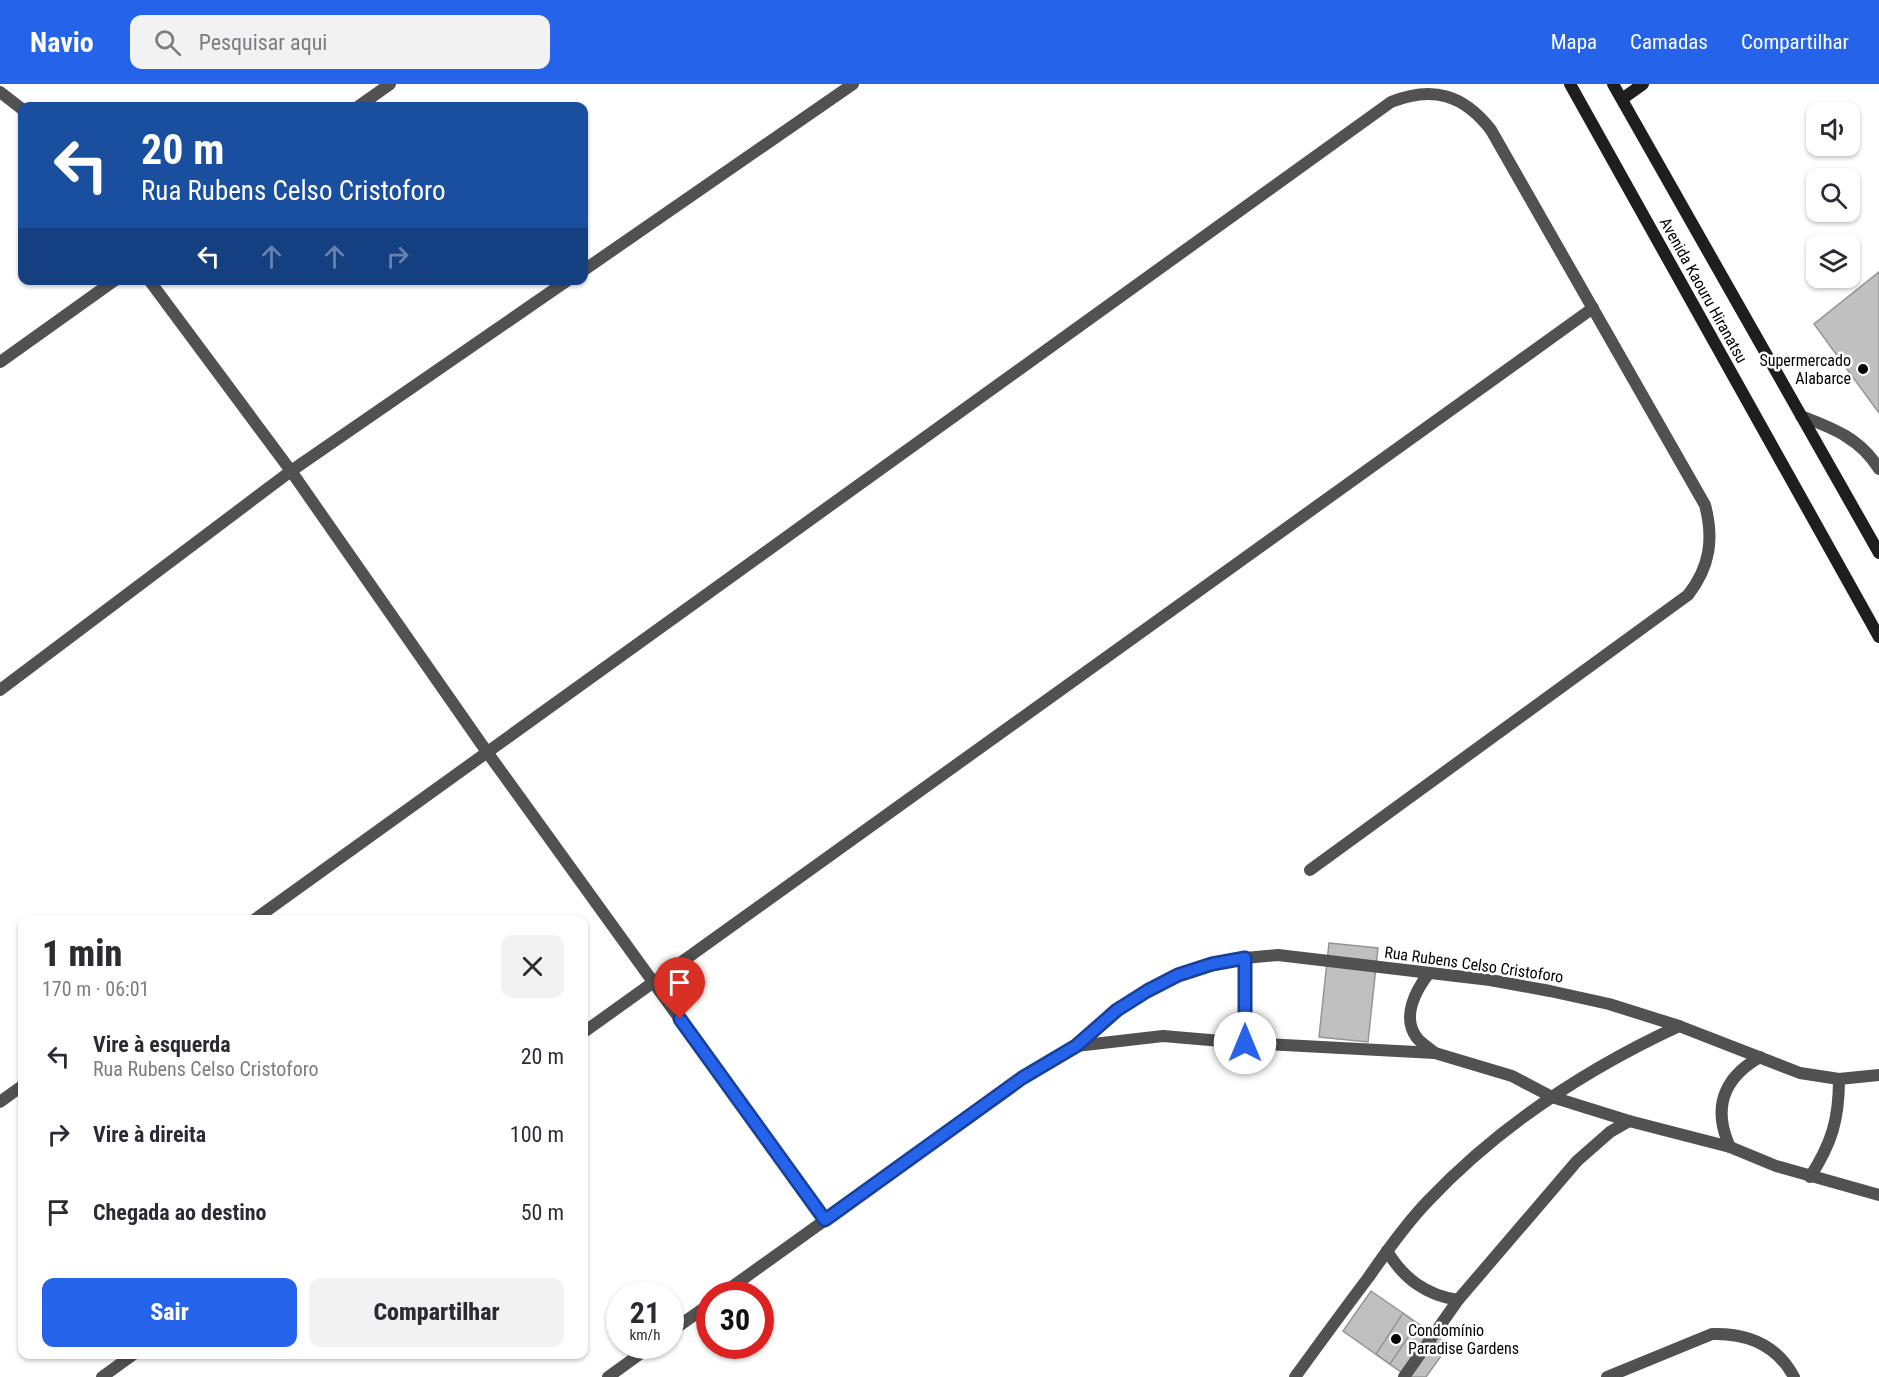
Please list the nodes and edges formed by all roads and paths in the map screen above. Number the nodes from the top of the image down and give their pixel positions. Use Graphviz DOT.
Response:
graph roads {
  1 [pos="390,84"];
  2 [pos="854,84"];
  3 [pos="1570,84"];
  4 [pos="1613,84"];
  5 [pos="1643,84"];
  6 [pos="0,92"];
  7 [pos="1622,99"];
  8 [pos="365,102"];
  9 [pos="18,106"];
  10 [pos="588,267"];
  11 [pos="108,285"];
  12 [pos="152,285"];
  13 [pos="560,285"];
  14 [pos="1593,308"];
  15 [pos="0,362"];
  16 [pos="1801,416"];
  17 [pos="1879,470"];
  18 [pos="291,471"];
  19 [pos="1879,554"];
  20 [pos="1879,637"];
  21 [pos="0,690"];
  22 [pos="487,752"];
  23 [pos="1310,870"];
  24 [pos="261,915"];
  25 [pos="1245,958"];
  26 [pos="1429,973"];
  27 [pos="653,982"];
  28 [pos="1679,1026"];
  29 [pos="588,1029"];
  30 [pos="1245,1043"];
  31 [pos="1076,1046"];
  32 [pos="1435,1053"];
  33 [pos="1760,1057"];
  34 [pos="1879,1075"];
  35 [pos="1839,1079"];
  36 [pos="18,1089"];
  37 [pos="1552,1097"];
  38 [pos="0,1102"];
  39 [pos="1629,1121"];
  40 [pos="1730,1147"];
  41 [pos="1810,1177"];
  42 [pos="1879,1195"];
  43 [pos="825,1220"];
  44 [pos="1387,1251"];
  45 [pos="740,1281"];
  46 [pos="1458,1300"];
  47 [pos="127,1359"];
  48 [pos="633,1359"];
  49 [pos="102,1377"];
  50 [pos="608,1377"];
  51 [pos="1295,1377"];
  52 [pos="1404,1377"];
  53 [pos="1606,1377"];
  54 [pos="1794,1377"];
  1 -- 8 [label="street"];
  2 -- 10 [label="street"];
  3 -- 20 [label="main road, Avenida Kaouru Hiranatsu"];
  4 -- 7 [label="main road"];
  5 -- 7 [label="main road"];
  6 -- 9 [label="street"];
  7 -- 16 [label="main road"];
  11 -- 15 [label="street"];
  12 -- 18 [label="street"];
  13 -- 18 [label="street"];
  14 -- 22 [label="street"];
  14 -- 23 [label="street"];
  14 -- 27 [label="street"];
  16 -- 17 [label="street"];
  16 -- 19 [label="main road"];
  18 -- 21 [label="street"];
  18 -- 22 [label="street"];
  22 -- 24 [label="street"];
  22 -- 27 [label="street"];
  25 -- 26 [label="street, Rua Rubens Celso Cristoforo"];
  25 -- 30 [label="street"];
  25 -- 31 [label="street, Rua Rubens Celso Cristoforo"];
  26 -- 28 [label="street, Rua Rubens Celso Cristoforo"];
  26 -- 32 [label="street"];
  27 -- 29 [label="street"];
  27 -- 43 [label="street"];
  28 -- 33 [label="street, Rua Rubens Celso Cristoforo"];
  28 -- 37 [label="street"];
  30 -- 31 [label="street, Rua Rubens Celso Cristoforo"];
  30 -- 32 [label="street, Rua Rubens Celso Cristoforo"];
  31 -- 43 [label="street, Rua Rubens Celso Cristoforo"];
  32 -- 37 [label="street, Rua Rubens Celso Cristoforo"];
  33 -- 35 [label="street, Rua Rubens Celso Cristoforo"];
  33 -- 40 [label="street"];
  34 -- 35 [label="street, Rua Rubens Celso Cristoforo"];
  35 -- 41 [label="street"];
  36 -- 38 [label="street"];
  37 -- 39 [label="street, Rua Rubens Celso Cristoforo"];
  37 -- 44 [label="street"];
  39 -- 40 [label="street, Rua Rubens Celso Cristoforo"];
  39 -- 46 [label="street"];
  40 -- 41 [label="street, Rua Rubens Celso Cristoforo"];
  41 -- 42 [label="street, Rua Rubens Celso Cristoforo"];
  43 -- 45 [label="street, Rua Rubens Celso Cristoforo"];
  44 -- 46 [label="street"];
  44 -- 51 [label="street"];
  46 -- 52 [label="street"];
  47 -- 49 [label="street"];
  48 -- 50 [label="street"];
  53 -- 54 [label="street"];
}
